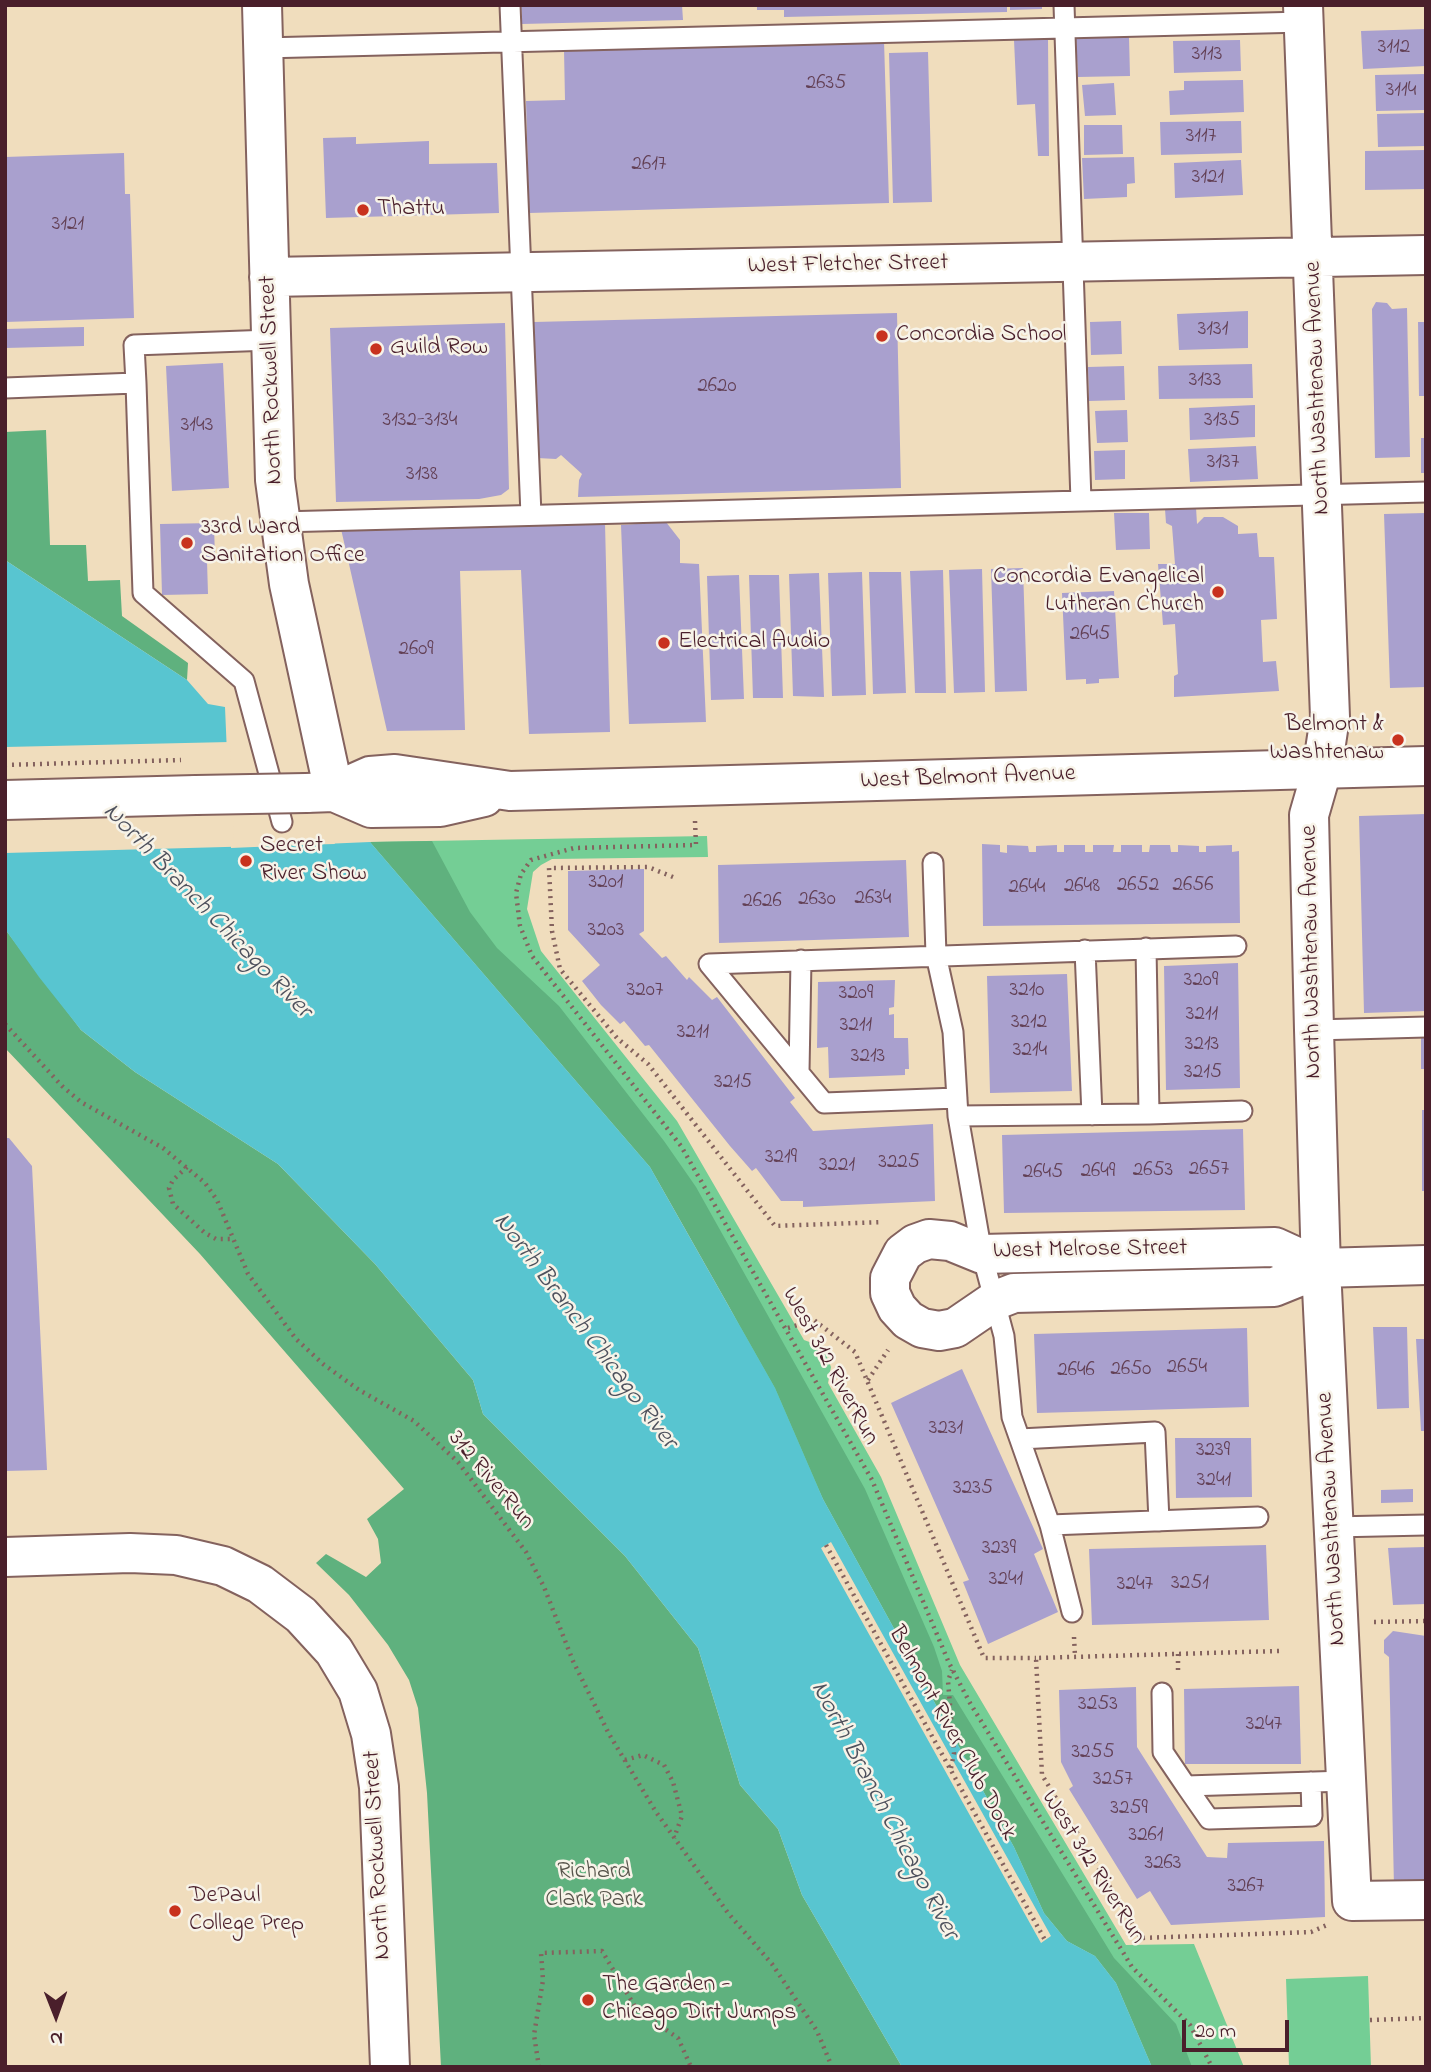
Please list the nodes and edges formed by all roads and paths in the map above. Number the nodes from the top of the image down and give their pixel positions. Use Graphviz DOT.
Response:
graph roads {
  1 [pos="262,5"];
  2 [pos="510,5"];
  3 [pos="1064,5"];
  4 [pos="1303,14"];
  5 [pos="1065,28"];
  6 [pos="512,41"];
  7 [pos="263,48"];
  8 [pos="1426,255"];
  9 [pos="1314,257"];
  10 [pos="1073,262"];
  11 [pos="522,272"];
  12 [pos="270,277"];
  13 [pos="271,340"];
  14 [pos="136,383"];
  15 [pos="5,388"];
  16 [pos="1426,492"];
  17 [pos="1323,494"];
  18 [pos="1081,501"];
  19 [pos="531,515"];
  20 [pos="279,522"];
  21 [pos="193,760"];
  22 [pos="5,765"];
  23 [pos="1426,766"];
  24 [pos="1322,769"];
  25 [pos="320,792"];
  26 [pos="5,800"];
  27 [pos="695,819"];
  28 [pos="282,822"];
  29 [pos="933,863"];
  30 [pos="673,877"];
  31 [pos="1236,946"];
  32 [pos="1146,948"];
  33 [pos="1085,950"];
  34 [pos="936,955"];
  35 [pos="801,960"];
  36 [pos="5,1024"];
  37 [pos="1426,1027"];
  38 [pos="1314,1030"];
  39 [pos="799,1072"];
  40 [pos="957,1107"];
  41 [pos="1242,1111"];
  42 [pos="1149,1114"];
  43 [pos="1092,1115"];
  44 [pos="187,1167"];
  45 [pos="231,1239"];
  46 [pos="915,1244"];
  47 [pos="982,1254"];
  48 [pos="1426,1265"];
  49 [pos="1321,1268"];
  50 [pos="996,1300"];
  51 [pos="788,1328"];
  52 [pos="1020,1439"];
  53 [pos="1258,1517"];
  54 [pos="1159,1521"];
  55 [pos="1050,1525"];
  56 [pos="1426,1525"];
  57 [pos="1333,1527"];
  58 [pos="826,1545"];
  59 [pos="5,1557"];
  60 [pos="1072,1612"];
  61 [pos="1426,1621"];
  62 [pos="1373,1622"];
  63 [pos="1279,1651"];
  64 [pos="1036,1658"];
  65 [pos="952,1670"];
  66 [pos="1162,1693"];
  67 [pos="625,1760"];
  68 [pos="950,1769"];
  69 [pos="1329,1781"];
  70 [pos="1186,1786"];
  71 [pos="674,1838"];
  72 [pos="1426,1900"];
  73 [pos="1344,1911"];
  74 [pos="1045,1940"];
  75 [pos="1426,2018"];
  76 [pos="1370,2020"];
  77 [pos="390,2067"];
  78 [pos="539,2067"];
  79 [pos="691,2067"];
  80 [pos="832,2067"];
  81 [pos="1212,2067"];
  1 -- 7 [label="street, North Rockwell Street"];
  2 -- 6 [label="lane"];
  3 -- 5 [label="lane"];
  4 -- 5 [label="lane"];
  4 -- 9 [label="street, North Washtenaw Avenue"];
  5 -- 6 [label="lane"];
  5 -- 10 [label="lane"];
  6 -- 7 [label="lane"];
  6 -- 11 [label="lane"];
  7 -- 12 [label="street, North Rockwell Street"];
  8 -- 9 [label="street, West Fletcher Street"];
  9 -- 10 [label="street, West Fletcher Street"];
  9 -- 17 [label="street, North Washtenaw Avenue"];
  10 -- 11 [label="street, West Fletcher Street"];
  10 -- 18 [label="lane"];
  11 -- 12 [label="street, West Fletcher Street"];
  11 -- 19 [label="lane"];
  12 -- 13 [label="street, North Rockwell Street"];
  13 -- 14 [label="lane"];
  13 -- 20 [label="street, North Rockwell Street"];
  14 -- 15 [label="lane"];
  14 -- 28 [label="lane"];
  16 -- 17 [label="lane"];
  17 -- 18 [label="lane"];
  17 -- 24 [label="street, North Washtenaw Avenue"];
  18 -- 19 [label="lane"];
  19 -- 20 [label="lane"];
  20 -- 25 [label="street, North Rockwell Street"];
  21 -- 22 [label="path, bridge"];
  23 -- 24 [label="street, West Belmont Avenue"];
  24 -- 25 [label="street, West Belmont Avenue"];
  24 -- 38 [label="street, North Washtenaw Avenue"];
  25 -- 26 [label="street, West Belmont Avenue, bridge"];
  27 -- 51 [label="path, West 312 RiverRun"];
  29 -- 34 [label="lane"];
  30 -- 46 [label="path"];
  31 -- 32 [label="lane"];
  32 -- 33 [label="lane"];
  32 -- 42 [label="lane"];
  33 -- 34 [label="lane"];
  33 -- 43 [label="lane"];
  34 -- 35 [label="lane"];
  34 -- 40 [label="lane"];
  35 -- 39 [label="lane"];
  35 -- 39 [label="lane"];
  36 -- 44 [label="path, 312 RiverRun"];
  37 -- 38 [label="lane"];
  38 -- 49 [label="street, North Washtenaw Avenue"];
  39 -- 40 [label="lane"];
  40 -- 43 [label="lane"];
  40 -- 47 [label="lane"];
  41 -- 42 [label="lane"];
  42 -- 43 [label="lane"];
  44 -- 45 [label="path, 312 RiverRun"];
  44 -- 45 [label="path"];
  45 -- 67 [label="path, 312 RiverRun"];
  46 -- 47 [label="street, West Melrose Street"];
  46 -- 50 [label="street, West Melrose Street"];
  47 -- 49 [label="street, West Melrose Street"];
  47 -- 50 [label="lane"];
  48 -- 49 [label="street, West Melrose Street"];
  49 -- 50 [label="street, West Melrose Street"];
  49 -- 57 [label="street, North Washtenaw Avenue"];
  50 -- 52 [label="lane"];
  51 -- 64 [label="path"];
  51 -- 65 [label="path, West 312 RiverRun"];
  52 -- 54 [label="lane"];
  52 -- 55 [label="lane"];
  53 -- 54 [label="lane"];
  54 -- 55 [label="lane"];
  55 -- 60 [label="lane"];
  56 -- 57 [label="lane"];
  57 -- 69 [label="street, North Washtenaw Avenue"];
  58 -- 68 [label="path, Belmont River Club Dock"];
  59 -- 77 [label="street, North Rockwell Street"];
  61 -- 62 [label="path"];
  63 -- 64 [label="path"];
  64 -- 73 [label="path"];
  65 -- 68 [label="path"];
  65 -- 81 [label="path, West 312 RiverRun"];
  66 -- 70 [label="lane"];
  67 -- 71 [label="path, 312 RiverRun"];
  67 -- 71 [label="path"];
  68 -- 74 [label="path, Belmont River Club Dock"];
  69 -- 70 [label="lane"];
  69 -- 70 [label="lane"];
  69 -- 73 [label="street, North Washtenaw Avenue"];
  71 -- 80 [label="path, 312 RiverRun"];
  72 -- 73 [label="street"];
  75 -- 76 [label="path"];
  78 -- 79 [label="path"];
}
